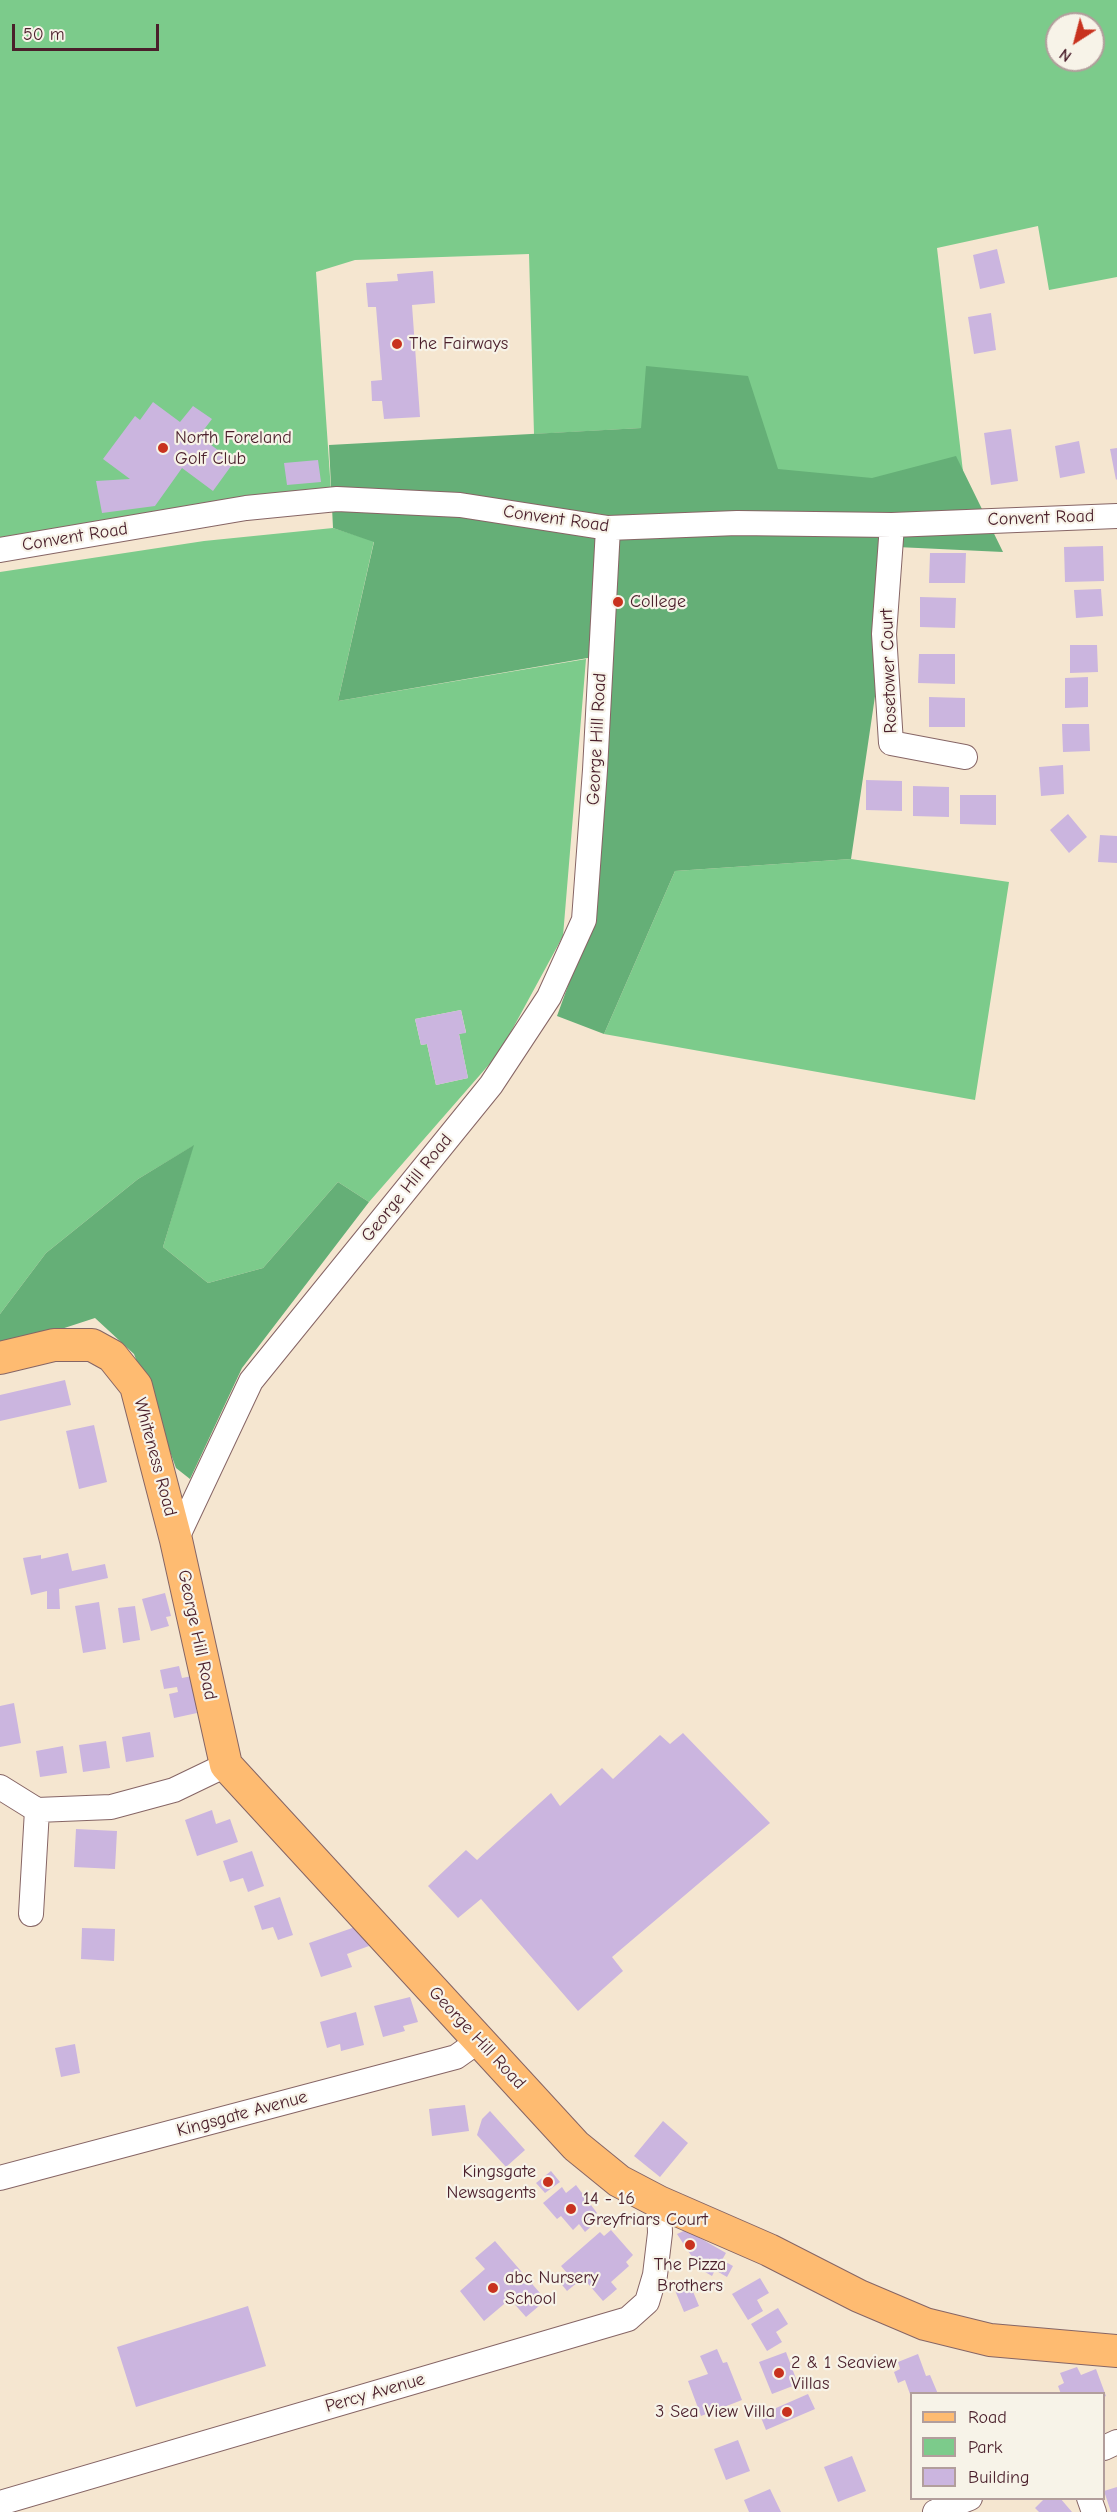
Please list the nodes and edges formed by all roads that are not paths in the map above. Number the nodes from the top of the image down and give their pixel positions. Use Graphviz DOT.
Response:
graph roads {
  1 [pos="1117,516"];
  2 [pos="892,525"];
  3 [pos="608,528"];
  4 [pos="0,550"];
  5 [pos="965,757"];
  6 [pos="0,1358"];
  7 [pos="176,1539"];
  8 [pos="226,1765"];
  9 [pos="0,1786"];
  10 [pos="38,1810"];
  11 [pos="31,1914"];
  12 [pos="480,2040"];
  13 [pos="0,2178"];
  14 [pos="659,2202"];
  15 [pos="1117,2351"];
  16 [pos="967,2500"];
  17 [pos="0,2503"];
  18 [pos="935,2512"];
  1 -- 2 [label="street, Convent Road"];
  2 -- 3 [label="street, Convent Road"];
  2 -- 5 [label="street, Rosetower Court"];
  3 -- 4 [label="street, Convent Road"];
  3 -- 7 [label="street, George Hill Road"];
  6 -- 7 [label="main road, Whiteness Road"];
  7 -- 8 [label="main road, George Hill Road"];
  8 -- 10 [label="street"];
  8 -- 12 [label="main road, George Hill Road"];
  9 -- 10 [label="street"];
  10 -- 11 [label="street"];
  12 -- 13 [label="street, Kingsgate Avenue"];
  12 -- 14 [label="main road, George Hill Road"];
  14 -- 15 [label="main road, George Hill Road"];
  14 -- 17 [label="street, Percy Avenue"];
  16 -- 18 [label="street"];
}
